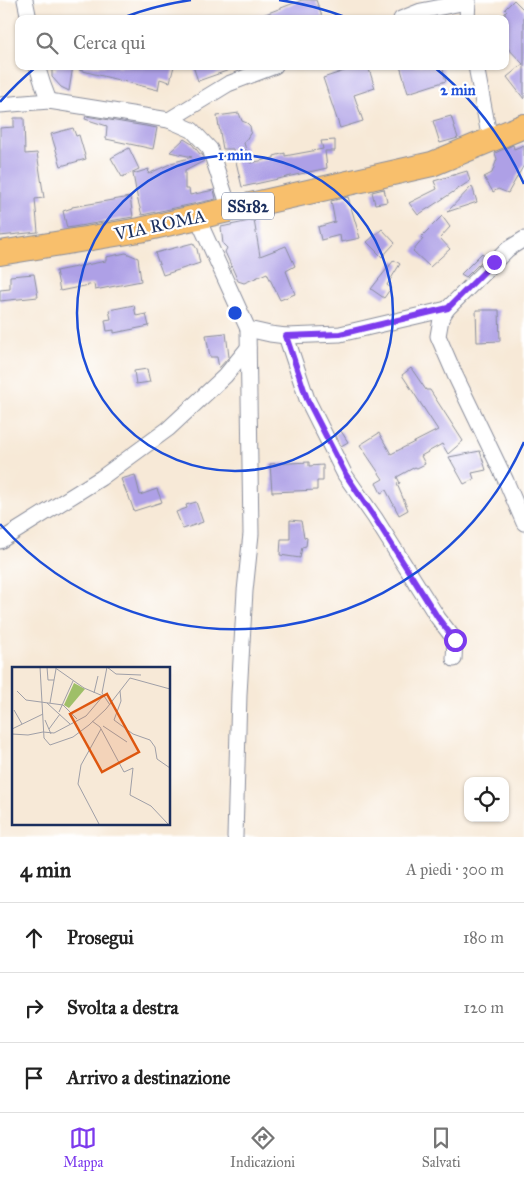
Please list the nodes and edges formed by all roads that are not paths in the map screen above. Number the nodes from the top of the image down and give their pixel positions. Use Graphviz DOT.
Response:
graph roads {
  1 [pos="25,0"];
  2 [pos="467,0"];
  3 [pos="28,15"];
  4 [pos="411,15"];
  5 [pos="467,15"];
  6 [pos="39,70"];
  7 [pos="265,70"];
  8 [pos="477,70"];
  9 [pos="49,101"];
  10 [pos="0,105"];
  11 [pos="169,120"];
  12 [pos="524,126"];
  13 [pos="490,140"];
  14 [pos="230,210"];
  15 [pos="197,218"];
  16 [pos="524,239"];
  17 [pos="0,253"];
  18 [pos="448,308"];
  19 [pos="248,329"];
  20 [pos="286,336"];
  21 [pos="248,348"];
  22 [pos="524,523"];
  23 [pos="0,541"];
  24 [pos="454,659"];
  25 [pos="235,837"];
  1 -- 3 [label="street"];
  2 -- 4 [label="street"];
  2 -- 5 [label="street"];
  6 -- 9 [label="street"];
  7 -- 11 [label="street"];
  8 -- 13 [label="street"];
  9 -- 10 [label="street"];
  9 -- 11 [label="street"];
  11 -- 14 [label="street"];
  12 -- 13 [label="main road, SS182"];
  13 -- 14 [label="main road, VIA ROMA / SS182"];
  14 -- 15 [label="main road, VIA ROMA / SS182"];
  15 -- 17 [label="main road, VIA ROMA / SS182"];
  15 -- 19 [label="street"];
  16 -- 18 [label="street"];
  18 -- 20 [label="street"];
  18 -- 22 [label="street"];
  19 -- 20 [label="street"];
  19 -- 21 [label="street"];
  20 -- 24 [label="street"];
  21 -- 23 [label="street"];
  21 -- 25 [label="street"];
}
